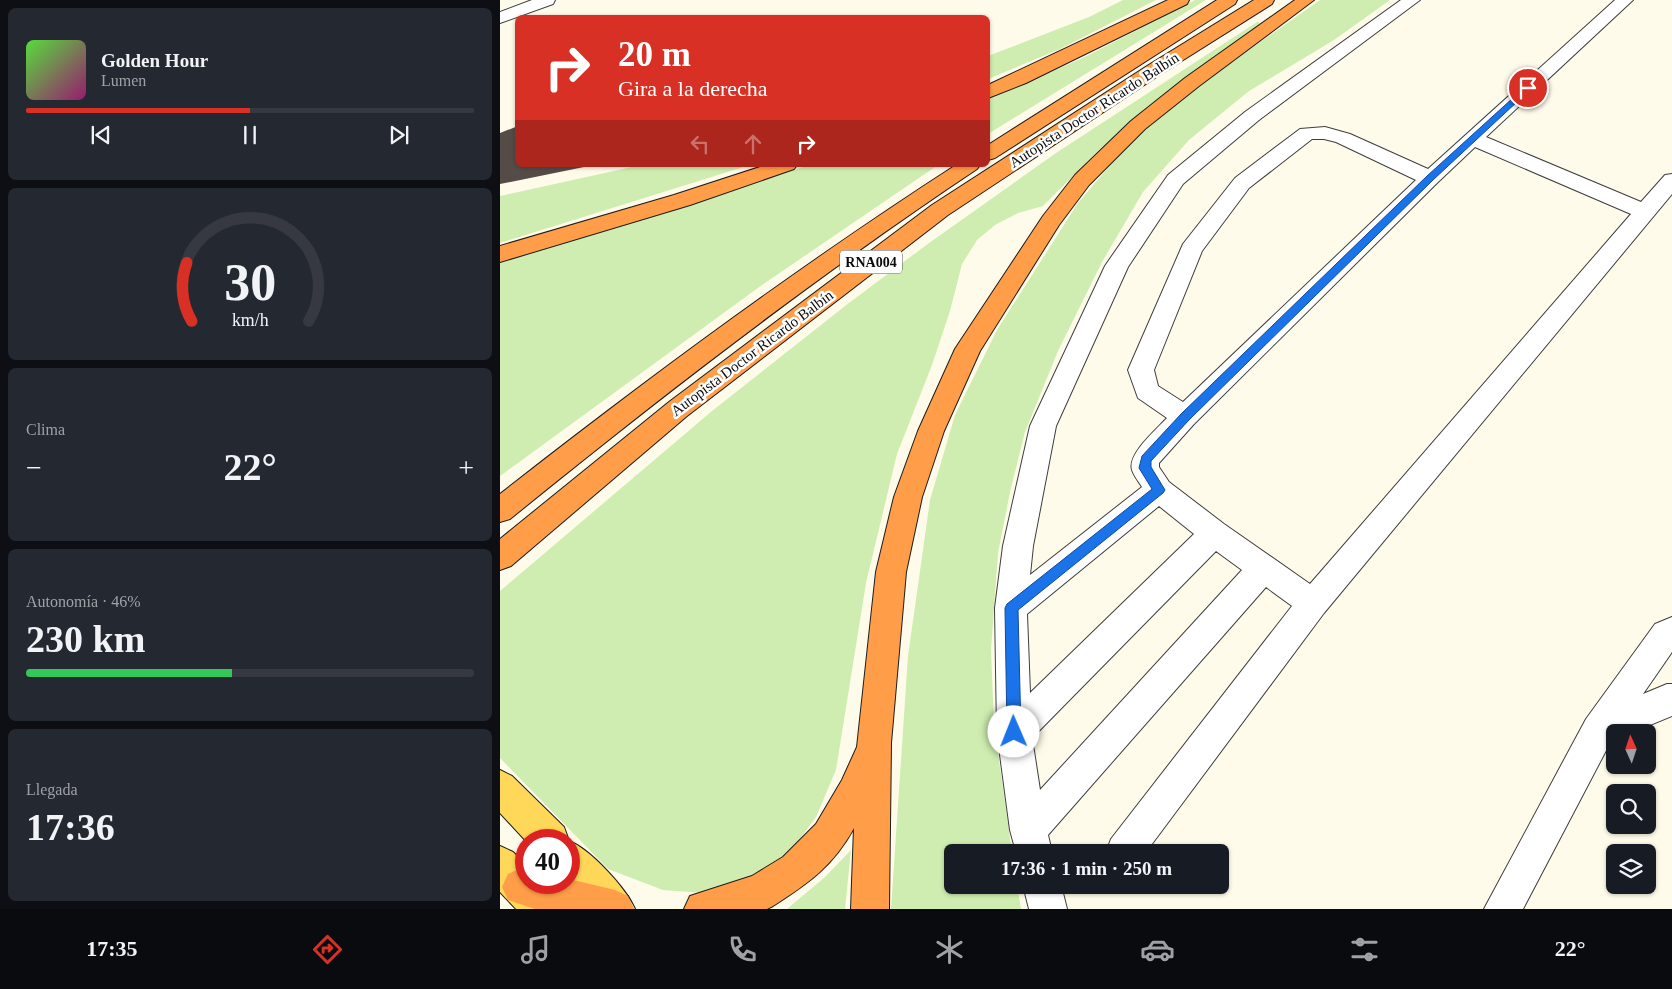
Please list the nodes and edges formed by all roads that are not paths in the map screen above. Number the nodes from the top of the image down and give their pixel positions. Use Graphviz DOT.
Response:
graph roads {
  1 [pos="547,0"];
  2 [pos="1181,0"];
  3 [pos="1229,0"];
  4 [pos="1266,0"];
  5 [pos="1306,0"];
  6 [pos="1412,0"];
  7 [pos="1624,0"];
  8 [pos="500,18"];
  9 [pos="500,24"];
  10 [pos="515,31"];
  11 [pos="990,91"];
  12 [pos="1473,139"];
  13 [pos="990,153"];
  14 [pos="781,167"];
  15 [pos="967,167"];
  16 [pos="1430,178"];
  17 [pos="1672,180"];
  18 [pos="1646,212"];
  19 [pos="500,254"];
  20 [pos="1185,417"];
  21 [pos="557,465"];
  22 [pos="1159,490"];
  23 [pos="500,506"];
  24 [pos="500,510"];
  25 [pos="1214,533"];
  26 [pos="500,557"];
  27 [pos="1264,567"];
  28 [pos="1313,603"];
  29 [pos="1012,608"];
  30 [pos="1672,632"];
  31 [pos="1672,700"];
  32 [pos="1598,731"];
  33 [pos="1014,732"];
  34 [pos="874,743"];
  35 [pos="500,788"];
  36 [pos="540,829"];
  37 [pos="1031,841"];
  38 [pos="1130,844"];
  39 [pos="580,871"];
  40 [pos="551,894"];
  41 [pos="1044,894"];
  42 [pos="615,909"];
  43 [pos="702,909"];
  44 [pos="870,909"];
  45 [pos="1048,909"];
  46 [pos="1503,909"];
  1 -- 8 [label="street"];
  2 -- 11 [label="highway"];
  3 -- 13 [label="highway, Autopista Doctor Ricardo Balbín"];
  4 -- 26 [label="highway, Autopista Doctor Ricardo Balbín / RNA004"];
  5 -- 34 [label="highway"];
  6 -- 29 [label="street"];
  7 -- 12 [label="street"];
  9 -- 10 [label="street"];
  12 -- 16 [label="street"];
  12 -- 18 [label="street"];
  14 -- 19 [label="highway"];
  15 -- 21 [label="highway, Autopista Doctor Ricardo Balbín / RNA004"];
  16 -- 20 [label="street"];
  16 -- 20 [label="street"];
  17 -- 18 [label="street"];
  18 -- 28 [label="street"];
  20 -- 22 [label="street"];
  21 -- 23 [label="highway"];
  21 -- 24 [label="highway, Autopista Doctor Ricardo Balbín / RNA004"];
  22 -- 25 [label="street"];
  22 -- 29 [label="street"];
  25 -- 27 [label="street"];
  25 -- 33 [label="street"];
  27 -- 28 [label="street"];
  27 -- 37 [label="street"];
  28 -- 38 [label="street"];
  29 -- 33 [label="street"];
  30 -- 32 [label="street"];
  31 -- 32 [label="street"];
  32 -- 46 [label="street"];
  33 -- 37 [label="street"];
  34 -- 43 [label="highway"];
  34 -- 44 [label="highway"];
  35 -- 36 [label="main road"];
  39 -- 42 [label="main road"];
  40 -- 42 [label="highway"];
  41 -- 45 [label="street"];
}
